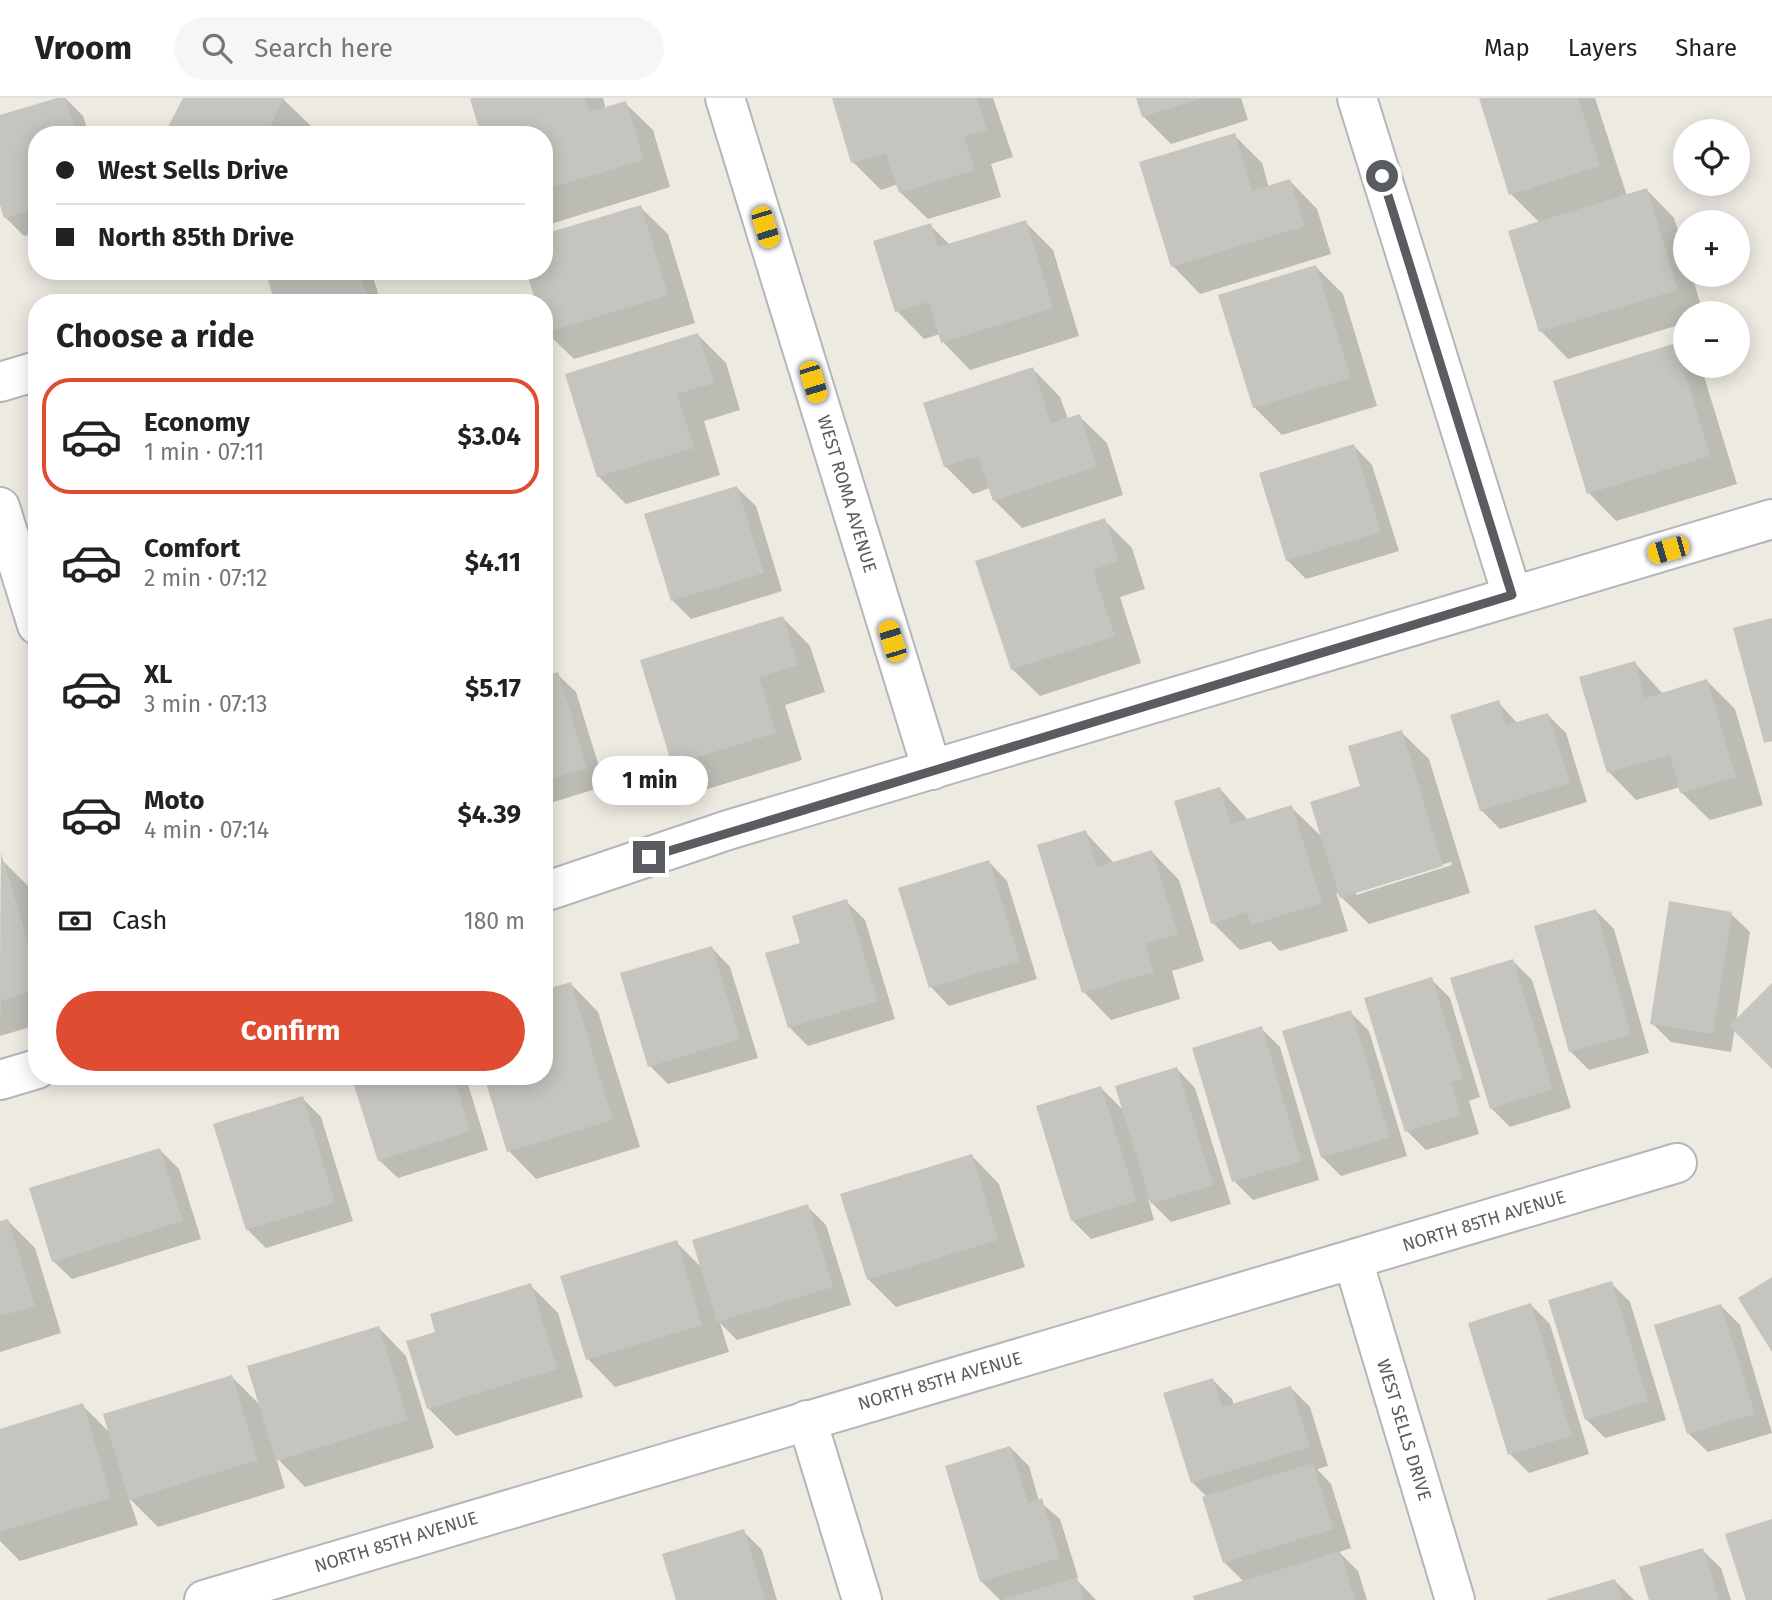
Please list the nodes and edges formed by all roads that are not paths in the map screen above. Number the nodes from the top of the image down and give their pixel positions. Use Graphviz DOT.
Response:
graph roads {
  1 [pos="725,98"];
  2 [pos="1357,98"];
  3 [pos="28,374"];
  4 [pos="0,382"];
  5 [pos="0,508"];
  6 [pos="1772,519"];
  7 [pos="1512,595"];
  8 [pos="28,597"];
  9 [pos="932,770"];
  10 [pos="553,889"];
  11 [pos="28,1072"];
  12 [pos="0,1080"];
  13 [pos="1676,1163"];
  14 [pos="1353,1260"];
  15 [pos="807,1420"];
  16 [pos="292,1587"];
  17 [pos="204,1600"];
  18 [pos="862,1600"];
  19 [pos="1455,1600"];
  1 -- 9 [label="street, WEST ROMA AVENUE"];
  2 -- 7 [label="street"];
  3 -- 4 [label="street"];
  5 -- 8 [label="street"];
  6 -- 7 [label="street"];
  7 -- 9 [label="street"];
  9 -- 10 [label="street"];
  11 -- 12 [label="street"];
  13 -- 14 [label="street, NORTH 85TH AVENUE"];
  14 -- 15 [label="street, NORTH 85TH AVENUE"];
  14 -- 19 [label="street, WEST SELLS DRIVE"];
  15 -- 16 [label="street, NORTH 85TH AVENUE"];
  15 -- 18 [label="street"];
  16 -- 17 [label="street, NORTH 85TH AVENUE"];
}
